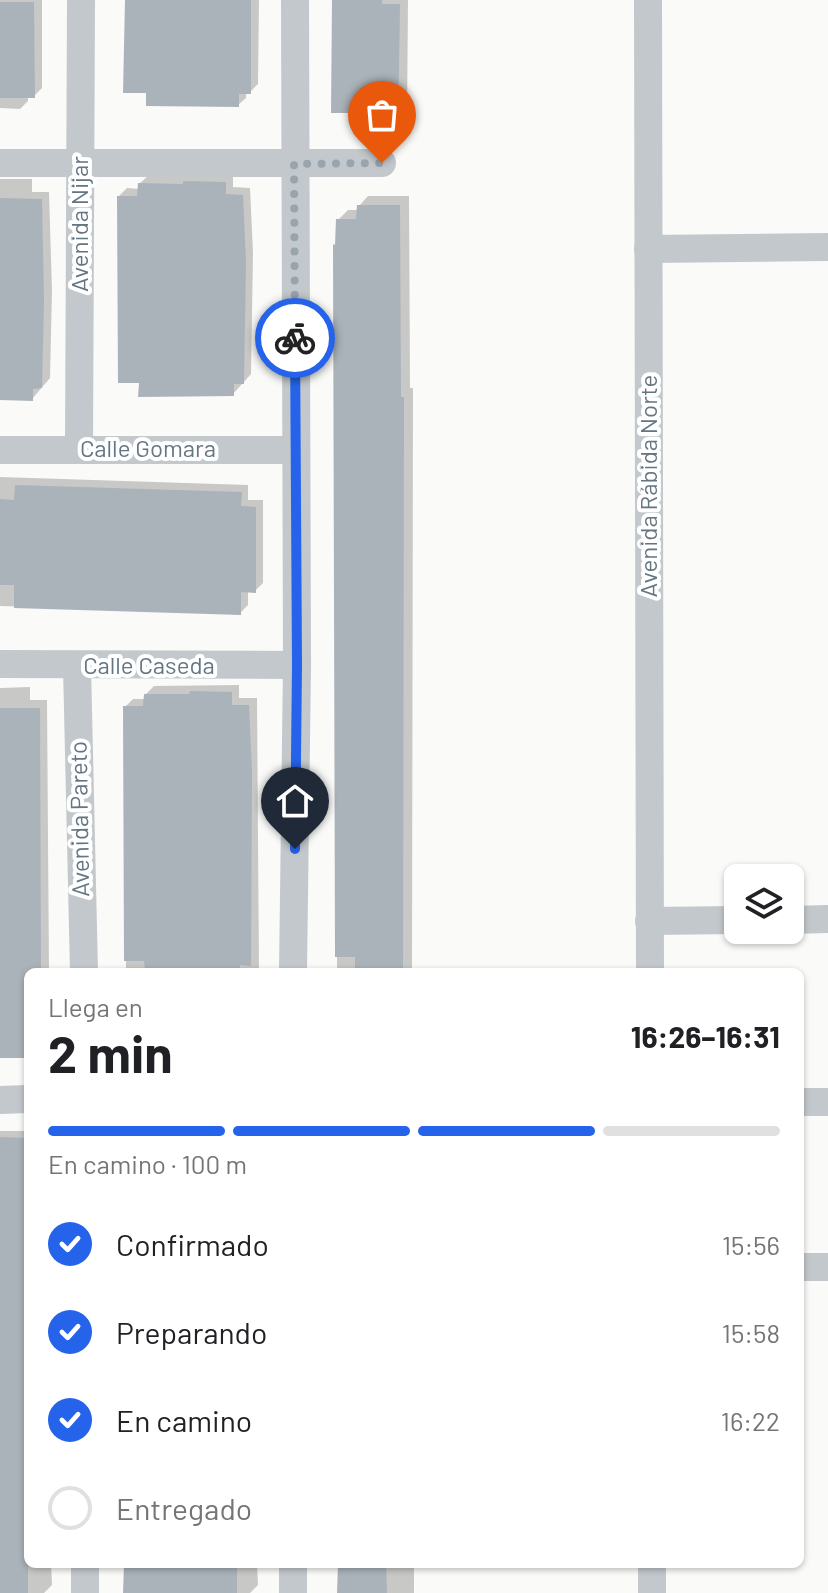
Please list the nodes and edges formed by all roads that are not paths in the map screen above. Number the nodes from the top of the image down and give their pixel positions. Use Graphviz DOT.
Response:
graph roads {
  1 [pos="81,0"];
  2 [pos="295,0"];
  3 [pos="648,0"];
  4 [pos="0,163"];
  5 [pos="80,163"];
  6 [pos="382,163"];
  7 [pos="294,164"];
  8 [pos="828,247"];
  9 [pos="648,249"];
  10 [pos="79,449"];
  11 [pos="0,450"];
  12 [pos="296,450"];
  13 [pos="0,664"];
  14 [pos="297,665"];
  15 [pos="77,666"];
  16 [pos="828,919"];
  17 [pos="724,920"];
  18 [pos="804,920"];
  19 [pos="649,921"];
  20 [pos="84,968"];
  21 [pos="293,968"];
  22 [pos="650,968"];
  23 [pos="24,1099"];
  24 [pos="0,1100"];
  25 [pos="804,1102"];
  26 [pos="828,1102"];
  27 [pos="804,1267"];
  28 [pos="828,1267"];
  29 [pos="85,1568"];
  30 [pos="293,1568"];
  31 [pos="652,1568"];
  32 [pos="85,1593"];
  33 [pos="293,1593"];
  34 [pos="652,1593"];
  1 -- 5 [label="street, Avenida Nijar"];
  2 -- 7 [label="street"];
  3 -- 9 [label="street, Avenida Rábida Norte"];
  4 -- 5 [label="street"];
  5 -- 7 [label="street"];
  5 -- 10 [label="street, Avenida Nijar"];
  6 -- 7 [label="street"];
  7 -- 12 [label="street"];
  8 -- 9 [label="street"];
  9 -- 19 [label="street, Avenida Rábida Norte"];
  10 -- 11 [label="street, Calle Gomara"];
  10 -- 12 [label="street, Calle Gomara"];
  12 -- 14 [label="street"];
  13 -- 15 [label="street, Calle Caseda"];
  14 -- 15 [label="street, Calle Caseda"];
  14 -- 21 [label="street"];
  15 -- 20 [label="street, Avenida Pareto"];
  16 -- 18 [label="street"];
  17 -- 19 [label="street"];
  19 -- 22 [label="street, Avenida Rábida Norte"];
  23 -- 24 [label="street"];
  25 -- 26 [label="street"];
  27 -- 28 [label="street"];
  29 -- 32 [label="street"];
  30 -- 33 [label="street"];
  31 -- 34 [label="street"];
}
